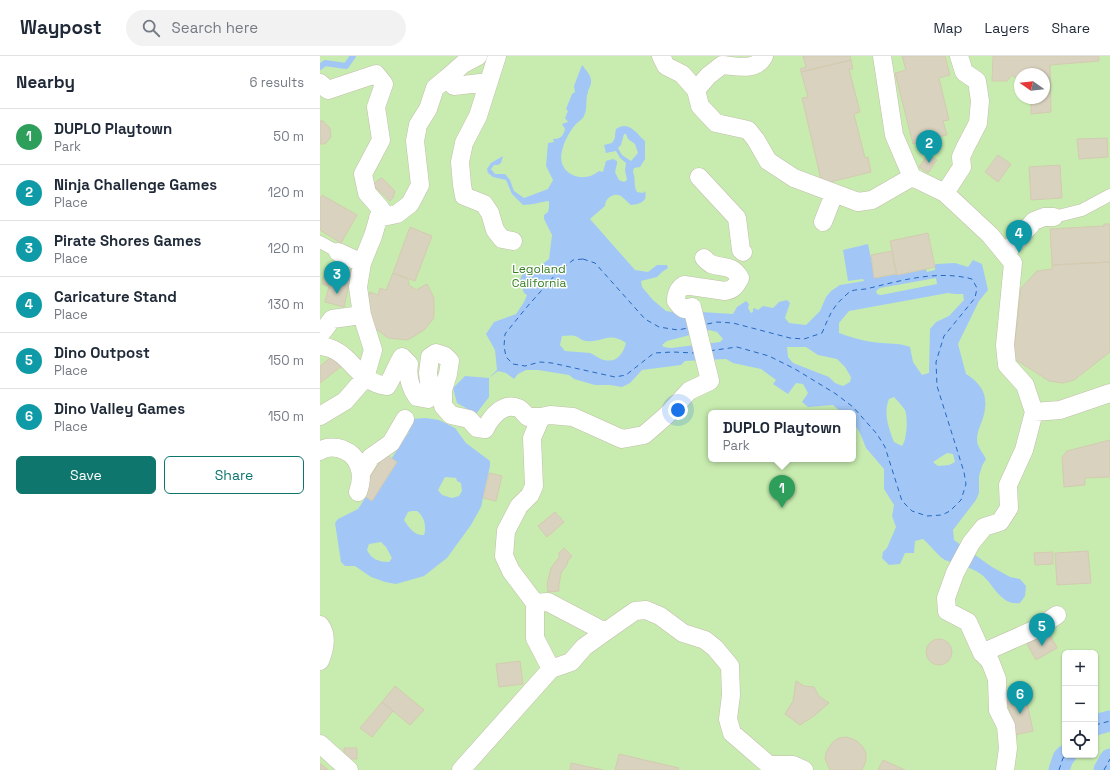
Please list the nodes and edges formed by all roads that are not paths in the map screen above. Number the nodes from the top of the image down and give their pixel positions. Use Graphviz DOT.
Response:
graph roads {
  1 [pos="478,56"];
  2 [pos="497,56"];
  3 [pos="660,56"];
  4 [pos="764,56"];
  5 [pos="882,56"];
  6 [pos="959,56"];
  7 [pos="447,78"];
  8 [pos="489,82"];
  9 [pos="321,84"];
  10 [pos="696,90"];
  11 [pos="700,177"];
  12 [pos="912,177"];
  13 [pos="945,193"];
  14 [pos="834,194"];
  15 [pos="1110,195"];
  16 [pos="1054,217"];
  17 [pos="378,218"];
  18 [pos="823,222"];
  19 [pos="512,241"];
  20 [pos="320,242"];
  21 [pos="338,252"];
  22 [pos="743,252"];
  23 [pos="1006,253"];
  24 [pos="704,258"];
  25 [pos="362,263"];
  26 [pos="362,315"];
  27 [pos="326,317"];
  28 [pos="320,335"];
  29 [pos="320,346"];
  30 [pos="365,378"];
  31 [pos="1110,392"];
  32 [pos="1034,412"];
  33 [pos="320,416"];
  34 [pos="405,418"];
  35 [pos="541,418"];
  36 [pos="320,450"];
  37 [pos="361,473"];
  38 [pos="358,492"];
  39 [pos="535,603"];
  40 [pos="1057,615"];
  41 [pos="320,625"];
  42 [pos="605,632"];
  43 [pos="982,653"];
  44 [pos="320,661"];
  45 [pos="551,669"];
  46 [pos="320,744"];
  47 [pos="462,769"];
  48 [pos="349,770"];
  49 [pos="804,770"];
  50 [pos="1004,770"];
  1 -- 7 [label="street"];
  2 -- 8 [label="street"];
  3 -- 10 [label="street"];
  4 -- 10 [label="street"];
  5 -- 12 [label="street"];
  6 -- 13 [label="street"];
  7 -- 8 [label="street"];
  7 -- 17 [label="street"];
  8 -- 19 [label="street"];
  9 -- 17 [label="street"];
  10 -- 14 [label="street"];
  11 -- 22 [label="street"];
  12 -- 13 [label="street"];
  12 -- 14 [label="street"];
  13 -- 23 [label="street"];
  14 -- 18 [label="street"];
  15 -- 16 [label="lane"];
  16 -- 23 [label="street"];
  17 -- 25 [label="street"];
  20 -- 21 [label="lane"];
  21 -- 25 [label="street"];
  23 -- 32 [label="street"];
  24 -- 35 [label="street"];
  25 -- 26 [label="street"];
  26 -- 27 [label="street"];
  26 -- 30 [label="street"];
  27 -- 28 [label="street"];
  29 -- 30 [label="street"];
  30 -- 33 [label="street"];
  30 -- 35 [label="street"];
  31 -- 32 [label="street"];
  32 -- 43 [label="street"];
  34 -- 37 [label="street"];
  35 -- 39 [label="street"];
  36 -- 37 [label="street"];
  37 -- 38 [label="street"];
  39 -- 42 [label="street"];
  39 -- 45 [label="street"];
  40 -- 43 [label="street"];
  41 -- 44 [label="street"];
  42 -- 45 [label="street"];
  42 -- 49 [label="street"];
  43 -- 50 [label="street"];
  45 -- 47 [label="street"];
  46 -- 48 [label="street"];
}
